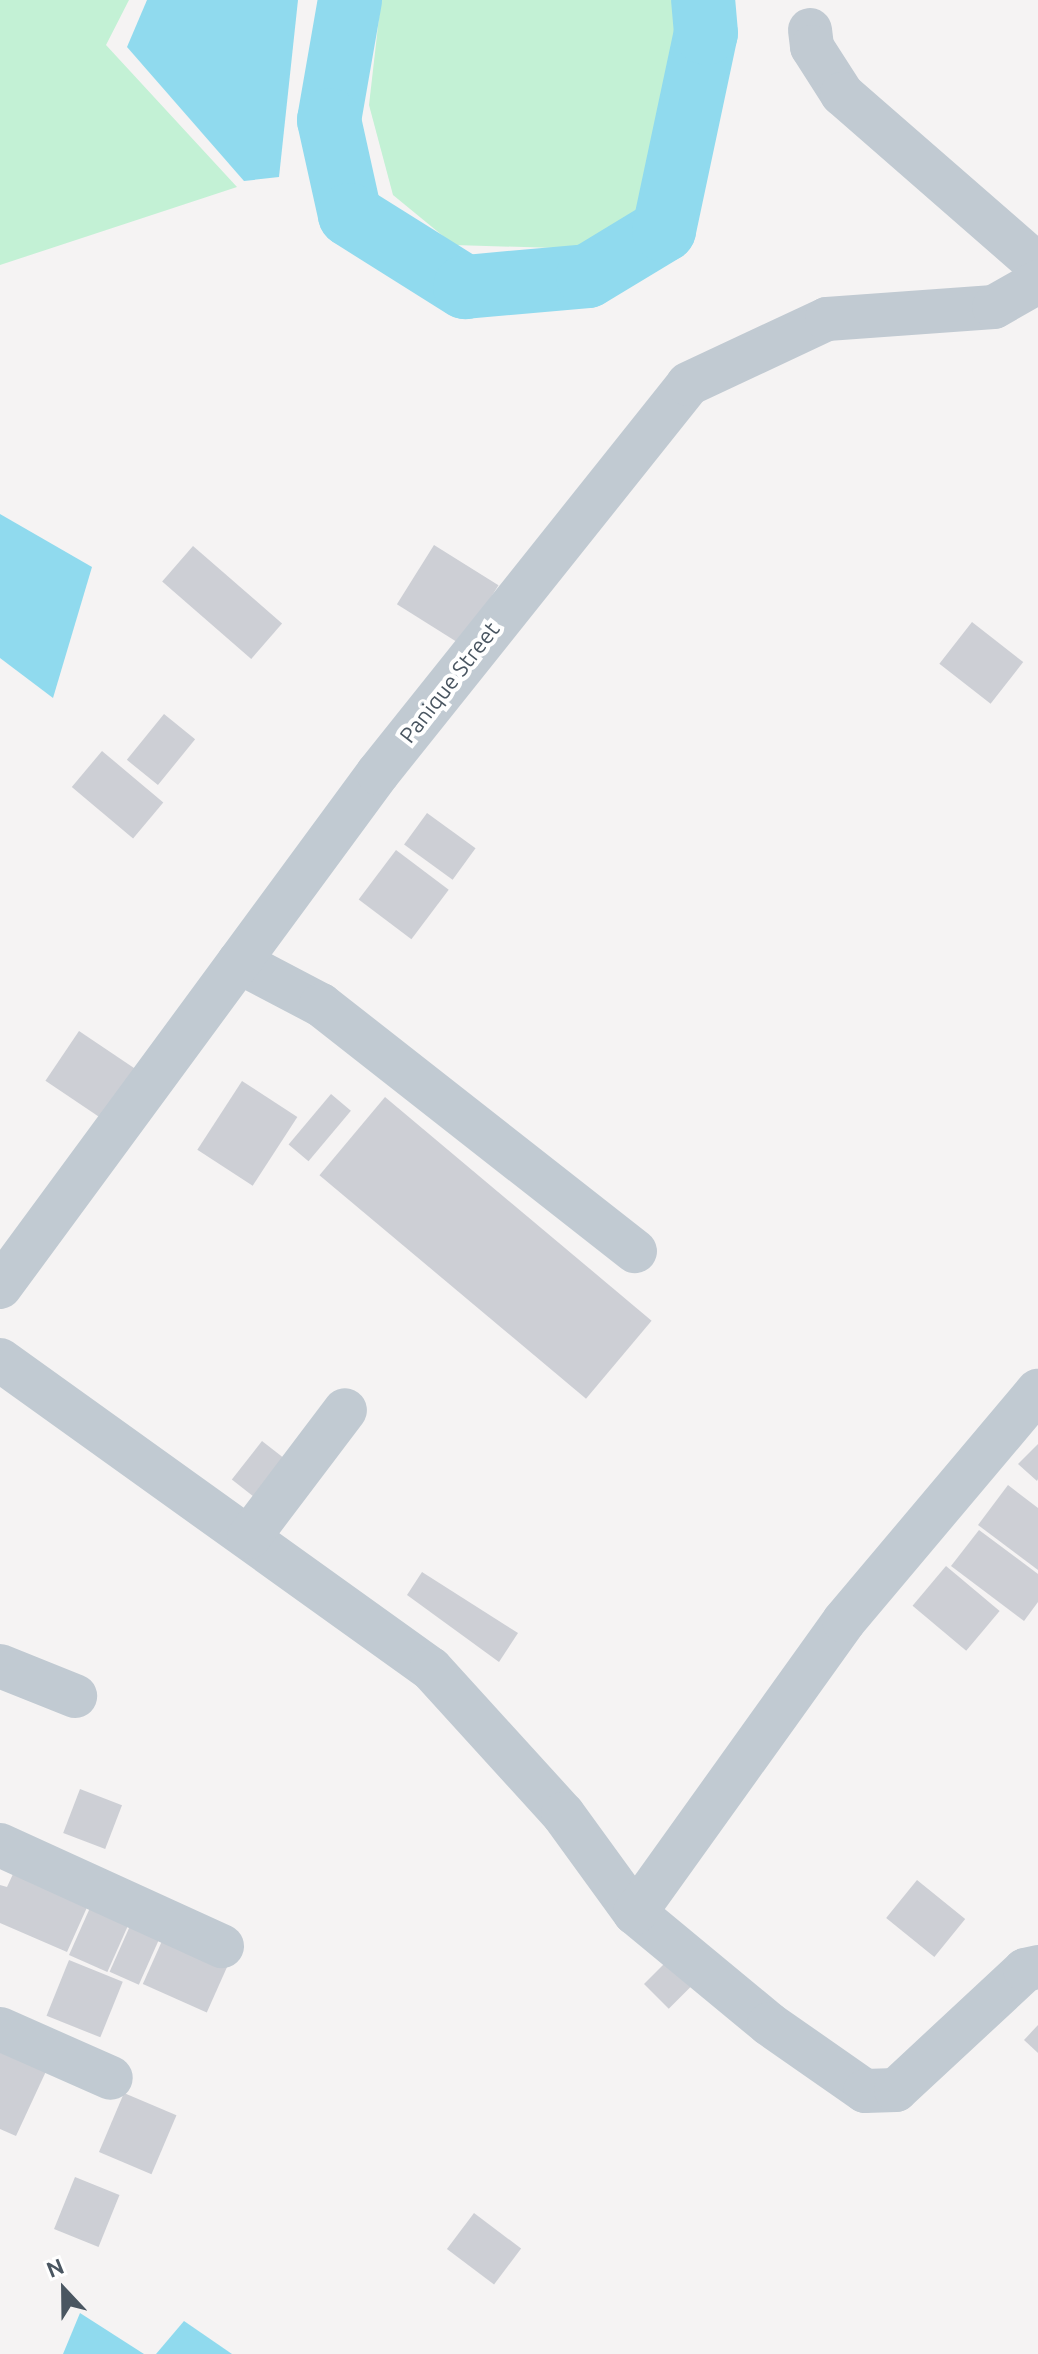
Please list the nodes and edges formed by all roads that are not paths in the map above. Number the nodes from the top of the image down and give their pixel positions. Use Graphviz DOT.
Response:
graph roads {
  1 [pos="810,30"];
  2 [pos="1038,265"];
  3 [pos="1038,282"];
  4 [pos="239,962"];
  5 [pos="635,1251"];
  6 [pos="0,1287"];
  7 [pos="0,1360"];
  8 [pos="1038,1391"];
  9 [pos="345,1410"];
  10 [pos="249,1537"];
  11 [pos="0,1666"];
  12 [pos="75,1696"];
  13 [pos="0,1845"];
  14 [pos="635,1913"];
  15 [pos="222,1946"];
  16 [pos="1038,1967"];
  17 [pos="0,2029"];
  18 [pos="111,2078"];
  1 -- 2 [label="street"];
  3 -- 4 [label="street, Panique Street"];
  4 -- 5 [label="street"];
  4 -- 6 [label="street, Panique Street"];
  7 -- 10 [label="street"];
  8 -- 14 [label="street"];
  9 -- 10 [label="street"];
  10 -- 14 [label="street"];
  11 -- 12 [label="street"];
  13 -- 15 [label="street"];
  14 -- 16 [label="street"];
  17 -- 18 [label="street"];
}
